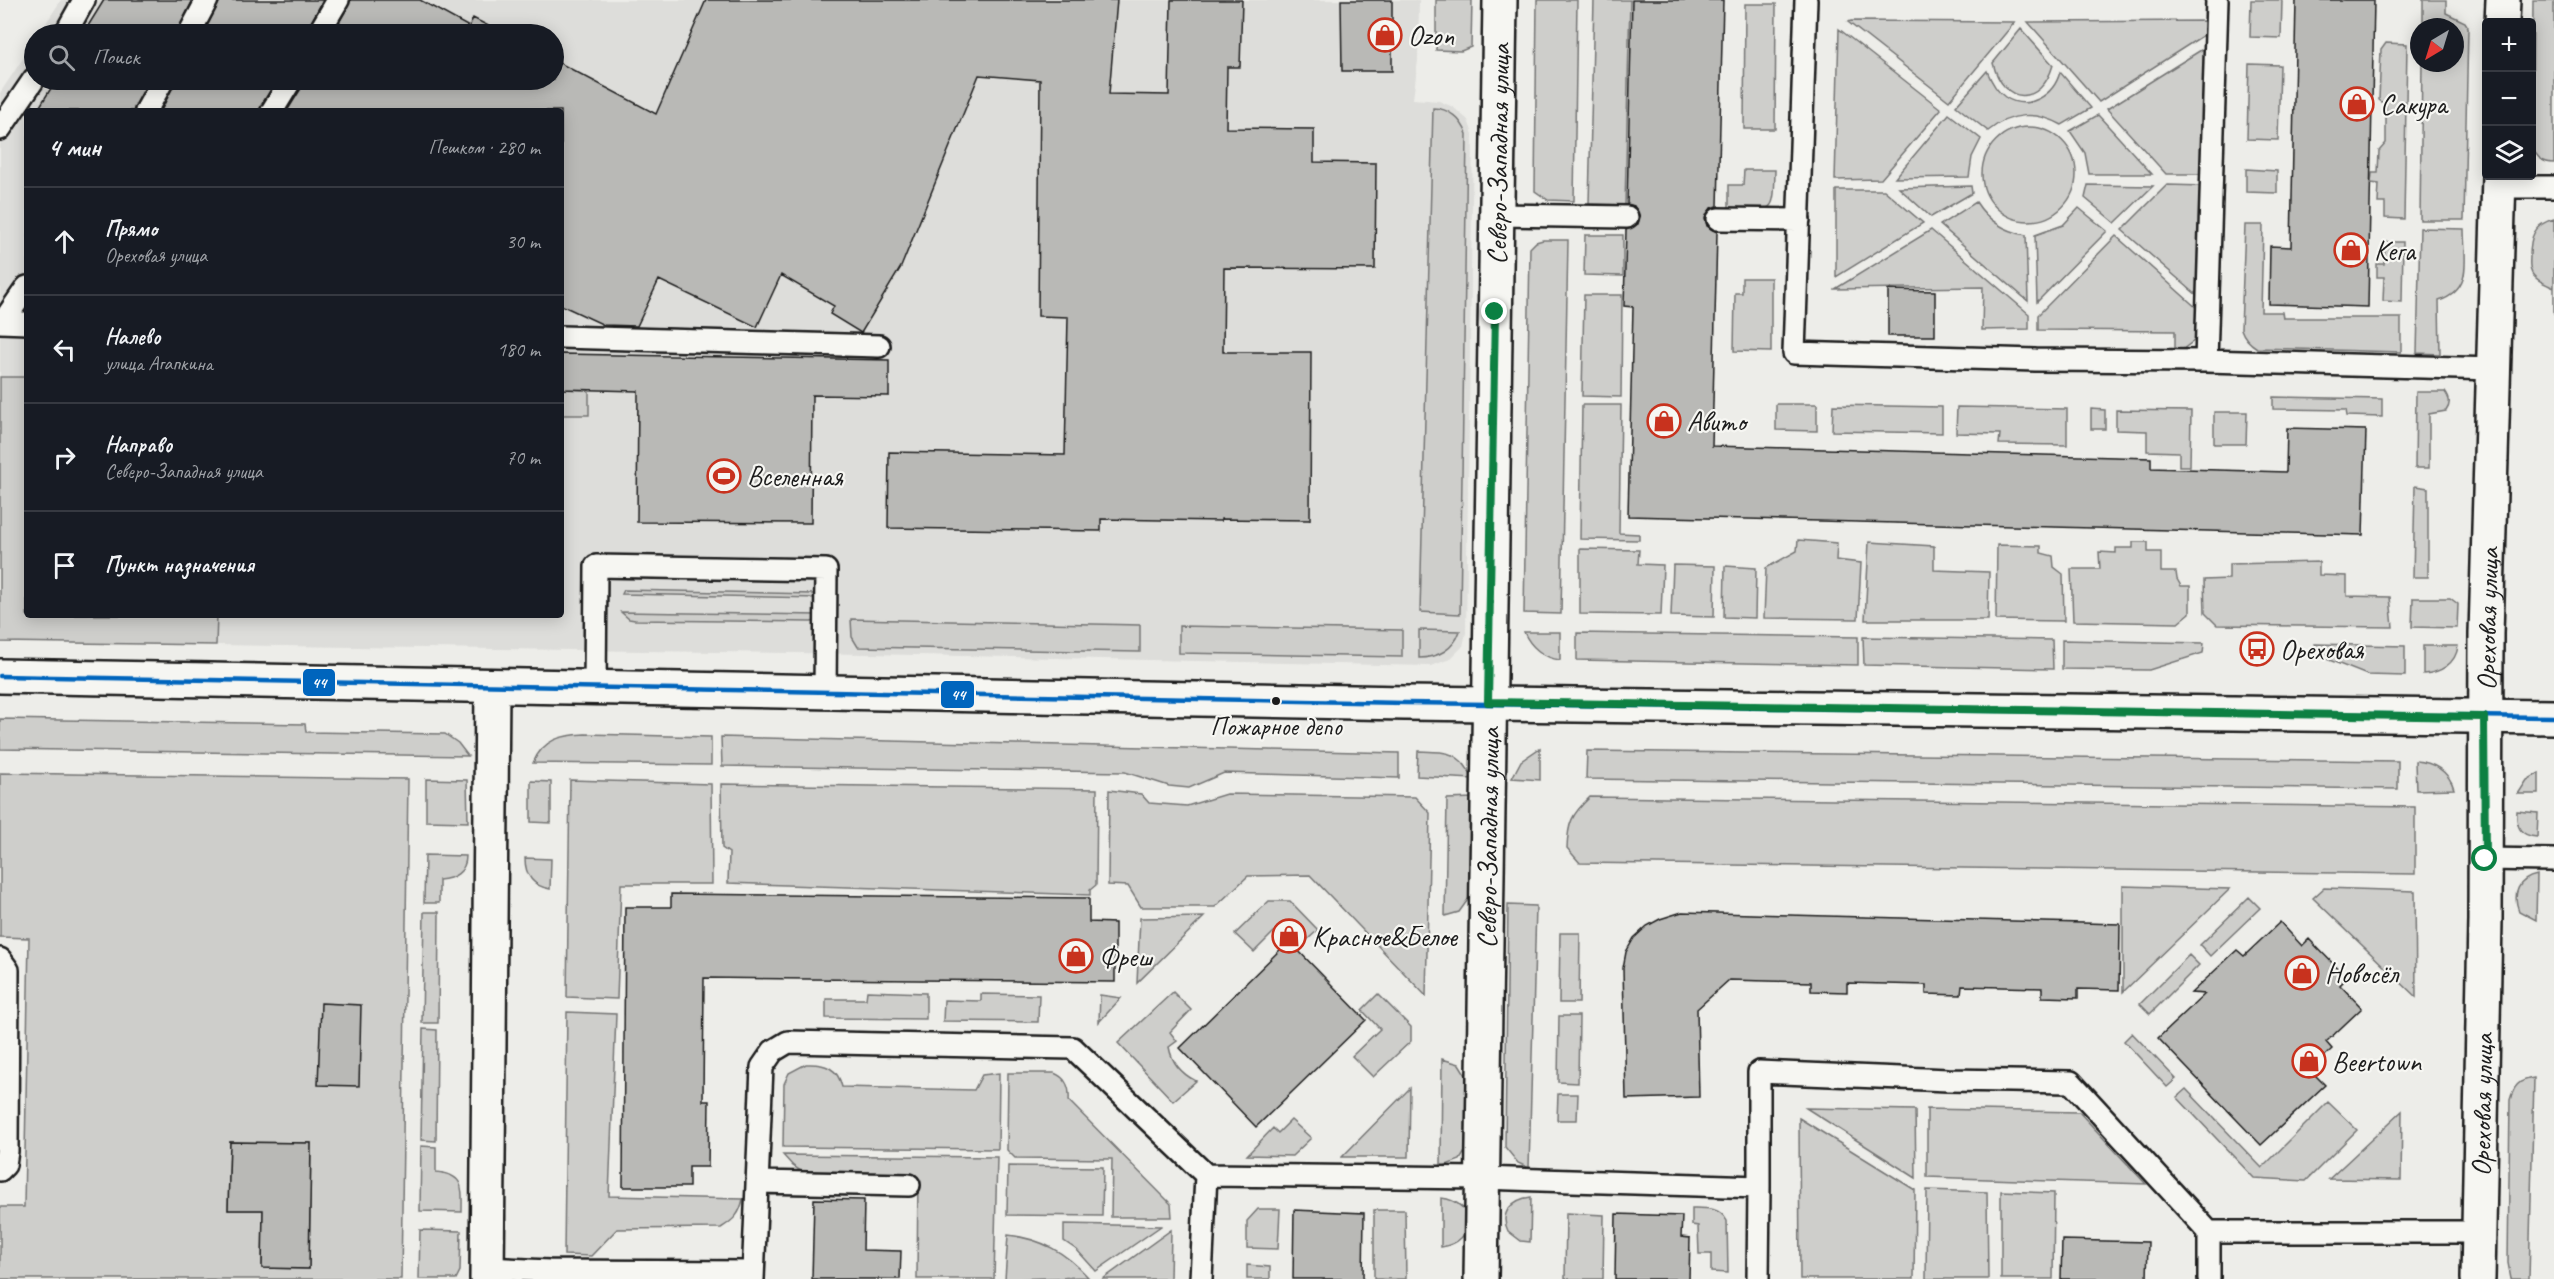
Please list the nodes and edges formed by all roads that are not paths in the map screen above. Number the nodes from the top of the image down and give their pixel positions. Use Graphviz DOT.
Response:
graph roads {
  1 [pos="84,0"];
  2 [pos="207,0"];
  3 [pos="338,0"];
  4 [pos="1500,0"];
  5 [pos="1806,0"];
  6 [pos="2217,0"];
  7 [pos="2503,0"];
  8 [pos="2502,18"];
  9 [pos="71,24"];
  10 [pos="194,24"];
  11 [pos="324,24"];
  12 [pos="27,90"];
  13 [pos="158,90"];
  14 [pos="285,90"];
  15 [pos="148,108"];
  16 [pos="274,108"];
  17 [pos="0,129"];
  18 [pos="2499,181"];
  19 [pos="2554,187"];
  20 [pos="1497,215"];
  21 [pos="1627,217"];
  22 [pos="1718,219"];
  23 [pos="1799,220"];
  24 [pos="24,291"];
  25 [pos="1,322"];
  26 [pos="24,323"];
  27 [pos="564,337"];
  28 [pos="879,345"];
  29 [pos="2206,361"];
  30 [pos="2494,369"];
  31 [pos="0,676"];
  32 [pos="492,687"];
  33 [pos="595,689"];
  34 [pos="825,693"];
  35 [pos="1488,702"];
  36 [pos="2484,717"];
  37 [pos="2554,717"];
  38 [pos="2485,859"];
  39 [pos="2554,860"];
  40 [pos="0,958"];
  41 [pos="0,1170"];
  42 [pos="1206,1175"];
  43 [pos="1482,1178"];
  44 [pos="757,1182"];
  45 [pos="909,1185"];
  46 [pos="1759,1187"];
  47 [pos="2209,1232"];
  48 [pos="2479,1232"];
  49 [pos="487,1273"];
  50 [pos="753,1275"];
  51 [pos="1201,1279"];
  52 [pos="1481,1279"];
  53 [pos="1758,1279"];
  54 [pos="2209,1279"];
  55 [pos="2478,1279"];
  1 -- 9 [label="lane"];
  2 -- 10 [label="lane"];
  3 -- 11 [label="lane"];
  4 -- 20 [label="street, Северо-Западная улица"];
  5 -- 23 [label="lane"];
  6 -- 29 [label="lane"];
  7 -- 8 [label="street"];
  12 -- 17 [label="lane"];
  13 -- 15 [label="lane"];
  14 -- 16 [label="lane"];
  18 -- 19 [label="lane"];
  18 -- 30 [label="street, Ореховая улица"];
  20 -- 21 [label="lane"];
  20 -- 35 [label="street, Северо-Западная улица"];
  22 -- 23 [label="lane"];
  23 -- 29 [label="lane"];
  24 -- 25 [label="lane"];
  25 -- 26 [label="lane"];
  27 -- 28 [label="lane"];
  29 -- 30 [label="lane"];
  30 -- 36 [label="street, Ореховая улица"];
  31 -- 32 [label="street"];
  32 -- 33 [label="street"];
  32 -- 49 [label="street"];
  33 -- 34 [label="street"];
  33 -- 34 [label="lane"];
  34 -- 35 [label="street"];
  35 -- 36 [label="street"];
  35 -- 43 [label="street, Северо-Западная улица"];
  36 -- 37 [label="street"];
  36 -- 38 [label="street, Ореховая улица"];
  38 -- 39 [label="lane"];
  38 -- 48 [label="street, Ореховая улица"];
  40 -- 41 [label="lane"];
  42 -- 43 [label="lane"];
  42 -- 44 [label="lane"];
  42 -- 51 [label="lane"];
  43 -- 46 [label="lane"];
  43 -- 52 [label="street, Северо-Западная улица"];
  44 -- 45 [label="lane"];
  44 -- 50 [label="lane"];
  46 -- 47 [label="lane"];
  46 -- 53 [label="lane"];
  47 -- 48 [label="lane"];
  47 -- 54 [label="lane"];
  48 -- 55 [label="street, Ореховая улица"];
  49 -- 50 [label="lane"];
}
